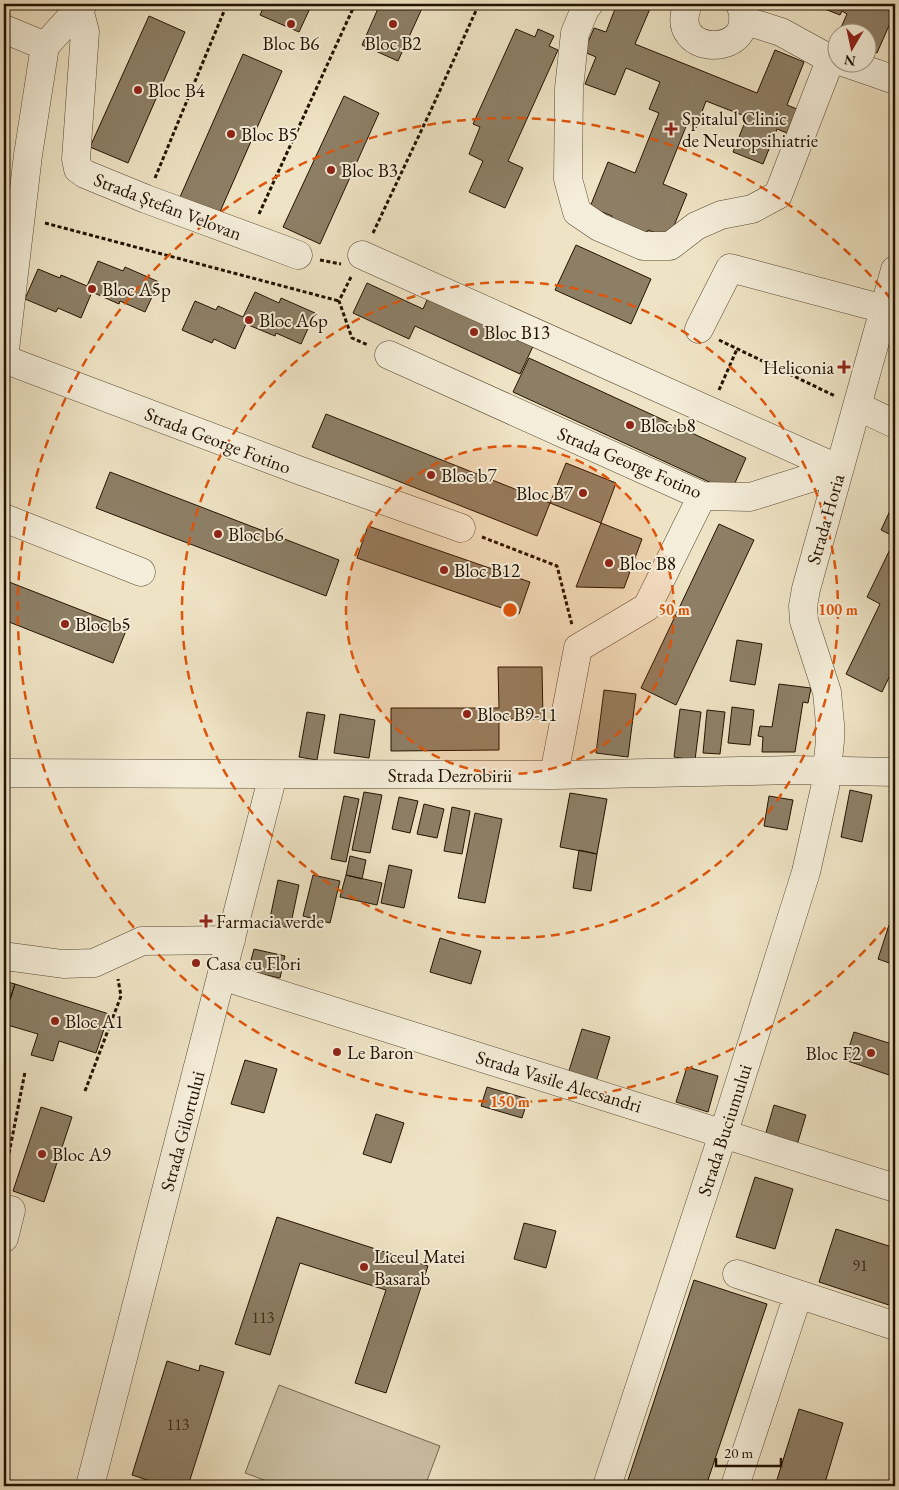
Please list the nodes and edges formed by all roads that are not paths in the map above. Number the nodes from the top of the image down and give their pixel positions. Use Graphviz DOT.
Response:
graph roads {
  1 [pos="589,4"];
  2 [pos="688,4"];
  3 [pos="81,6"];
  4 [pos="741,12"];
  5 [pos="4,28"];
  6 [pos="45,46"];
  7 [pos="826,55"];
  8 [pos="832,72"];
  9 [pos="872,72"];
  10 [pos="895,80"];
  11 [pos="298,255"];
  12 [pos="359,261"];
  13 [pos="895,270"];
  14 [pos="884,309"];
  15 [pos="699,330"];
  16 [pos="389,355"];
  17 [pos="4,359"];
  18 [pos="857,406"];
  19 [pos="895,424"];
  20 [pos="839,469"];
  21 [pos="702,496"];
  22 [pos="4,518"];
  23 [pos="460,528"];
  24 [pos="141,572"];
  25 [pos="828,770"];
  26 [pos="895,772"];
  27 [pos="4,773"];
  28 [pos="273,775"];
  29 [pos="554,775"];
  30 [pos="230,940"];
  31 [pos="4,956"];
  32 [pos="222,976"];
  33 [pos="723,1133"];
  34 [pos="895,1188"];
  35 [pos="11,1210"];
  36 [pos="4,1238"];
  37 [pos="737,1274"];
  38 [pos="798,1295"];
  39 [pos="895,1326"];
  40 [pos="90,1486"];
  41 [pos="607,1486"];
  42 [pos="735,1486"];
  1 -- 8 [label="street"];
  2 -- 4 [label="street"];
  3 -- 6 [label="street, Strada Ștefan Velovan"];
  3 -- 11 [label="street, Strada Ștefan Velovan"];
  4 -- 7 [label="street"];
  5 -- 6 [label="street"];
  6 -- 17 [label="street"];
  9 -- 10 [label="street"];
  12 -- 20 [label="street"];
  13 -- 14 [label="street, Strada Horia"];
  14 -- 15 [label="street"];
  14 -- 18 [label="street, Strada Horia"];
  16 -- 21 [label="street, Strada George Fotino"];
  17 -- 23 [label="street, Strada George Fotino"];
  18 -- 19 [label="street"];
  18 -- 20 [label="street, Strada Horia"];
  20 -- 21 [label="street, Strada George Fotino"];
  20 -- 25 [label="street, Strada Horia"];
  21 -- 29 [label="street"];
  22 -- 24 [label="street"];
  25 -- 26 [label="street, Strada Dezrobirii"];
  25 -- 29 [label="street, Strada Dezrobirii"];
  25 -- 33 [label="street, Strada Buciumului"];
  27 -- 28 [label="street, Strada Dezrobirii"];
  28 -- 29 [label="street, Strada Dezrobirii"];
  28 -- 30 [label="street, Strada Gilortului"];
  30 -- 31 [label="street"];
  30 -- 32 [label="street, Strada Gilortului"];
  32 -- 33 [label="street, Strada Vasile Alecsandri"];
  32 -- 40 [label="street, Strada Gilortului"];
  33 -- 34 [label="street, Strada Vasile Alecsandri"];
  33 -- 41 [label="street, Strada Buciumului"];
  35 -- 36 [label="street"];
  37 -- 38 [label="street"];
  38 -- 39 [label="street"];
  38 -- 42 [label="street"];
}
